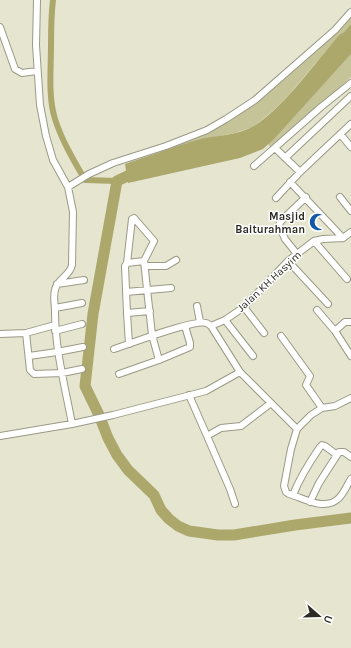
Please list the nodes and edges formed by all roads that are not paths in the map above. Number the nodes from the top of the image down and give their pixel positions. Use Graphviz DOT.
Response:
graph roads {
  1 [pos="37,0"];
  2 [pos="351,12"];
  3 [pos="0,27"];
  4 [pos="37,71"];
  5 [pos="351,83"];
  6 [pos="351,96"];
  7 [pos="351,124"];
  8 [pos="341,135"];
  9 [pos="351,147"];
  10 [pos="275,148"];
  11 [pos="285,158"];
  12 [pos="254,166"];
  13 [pos="300,172"];
  14 [pos="290,182"];
  15 [pos="68,186"];
  16 [pos="306,197"];
  17 [pos="340,197"];
  18 [pos="276,198"];
  19 [pos="351,211"];
  20 [pos="351,232"];
  21 [pos="343,238"];
  22 [pos="314,241"];
  23 [pos="296,254"];
  24 [pos="176,260"];
  25 [pos="288,261"];
  26 [pos="127,263"];
  27 [pos="145,264"];
  28 [pos="348,279"];
  29 [pos="84,280"];
  30 [pos="57,284"];
  31 [pos="171,288"];
  32 [pos="148,291"];
  33 [pos="126,292"];
  34 [pos="82,303"];
  35 [pos="328,304"];
  36 [pos="197,306"];
  37 [pos="244,307"];
  38 [pos="55,308"];
  39 [pos="317,310"];
  40 [pos="150,311"];
  41 [pos="127,313"];
  42 [pos="225,320"];
  43 [pos="200,322"];
  44 [pos="351,322"];
  45 [pos="82,324"];
  46 [pos="185,326"];
  47 [pos="211,326"];
  48 [pos="55,328"];
  49 [pos="335,331"];
  50 [pos="26,333"];
  51 [pos="264,333"];
  52 [pos="0,334"];
  53 [pos="152,335"];
  54 [pos="281,336"];
  55 [pos="129,344"];
  56 [pos="82,347"];
  57 [pos="114,349"];
  58 [pos="57,352"];
  59 [pos="29,356"];
  60 [pos="253,356"];
  61 [pos="351,356"];
  62 [pos="159,360"];
  63 [pos="82,369"];
  64 [pos="240,372"];
  65 [pos="62,373"];
  66 [pos="119,374"];
  67 [pos="189,395"];
  68 [pos="351,398"];
  69 [pos="271,403"];
  70 [pos="322,408"];
  71 [pos="72,424"];
  72 [pos="297,429"];
  73 [pos="0,436"];
  74 [pos="207,436"];
  75 [pos="337,455"];
  76 [pos="351,457"];
  77 [pos="351,479"];
  78 [pos="293,495"];
  79 [pos="310,502"];
  80 [pos="235,504"];
  1 -- 4 [label="street"];
  2 -- 15 [label="street"];
  3 -- 4 [label="street"];
  4 -- 15 [label="street"];
  5 -- 10 [label="street"];
  6 -- 11 [label="street"];
  7 -- 8 [label="street"];
  8 -- 9 [label="street"];
  8 -- 13 [label="street"];
  10 -- 11 [label="street"];
  10 -- 12 [label="street"];
  11 -- 13 [label="street"];
  13 -- 14 [label="street"];
  14 -- 16 [label="street"];
  14 -- 18 [label="street"];
  15 -- 30 [label="street"];
  16 -- 21 [label="street"];
  16 -- 23 [label="street"];
  17 -- 19 [label="street"];
  20 -- 21 [label="street"];
  21 -- 22 [label="street, Jalan KH Hasyim"];
  22 -- 23 [label="street, Jalan KH Hasyim"];
  22 -- 28 [label="street"];
  23 -- 25 [label="street, Jalan KH Hasyim"];
  24 -- 27 [label="street"];
  25 -- 35 [label="street"];
  25 -- 37 [label="street, Jalan KH Hasyim"];
  26 -- 27 [label="street"];
  26 -- 27 [label="street"];
  26 -- 33 [label="street"];
  27 -- 32 [label="street"];
  29 -- 30 [label="street"];
  30 -- 38 [label="street"];
  31 -- 32 [label="street"];
  32 -- 33 [label="street"];
  32 -- 40 [label="street"];
  33 -- 41 [label="street"];
  34 -- 38 [label="street"];
  36 -- 43 [label="street"];
  37 -- 42 [label="street, Jalan KH Hasyim"];
  37 -- 51 [label="street"];
  38 -- 48 [label="street"];
  39 -- 49 [label="street"];
  40 -- 41 [label="street"];
  40 -- 53 [label="street"];
  41 -- 55 [label="street"];
  42 -- 47 [label="street, Jalan KH Hasyim"];
  42 -- 60 [label="street"];
  43 -- 46 [label="street"];
  43 -- 47 [label="street"];
  44 -- 49 [label="street"];
  45 -- 48 [label="street"];
  46 -- 53 [label="street"];
  46 -- 62 [label="street"];
  47 -- 64 [label="street"];
  48 -- 50 [label="street"];
  48 -- 58 [label="street"];
  49 -- 61 [label="street"];
  50 -- 52 [label="street"];
  50 -- 59 [label="street"];
  53 -- 55 [label="street"];
  53 -- 62 [label="street"];
  54 -- 70 [label="street"];
  55 -- 57 [label="street"];
  56 -- 58 [label="street"];
  58 -- 59 [label="street"];
  58 -- 65 [label="street"];
  59 -- 65 [label="street"];
  62 -- 66 [label="street"];
  63 -- 65 [label="street"];
  64 -- 67 [label="street"];
  64 -- 69 [label="street"];
  65 -- 71 [label="street"];
  67 -- 71 [label="street"];
  67 -- 74 [label="street"];
  68 -- 70 [label="street"];
  69 -- 72 [label="street"];
  69 -- 74 [label="street"];
  70 -- 72 [label="street"];
  71 -- 73 [label="street"];
  72 -- 78 [label="street"];
  74 -- 80 [label="street"];
  75 -- 76 [label="street"];
  75 -- 78 [label="street"];
  75 -- 79 [label="street"];
  77 -- 79 [label="street"];
  78 -- 79 [label="street"];
}
